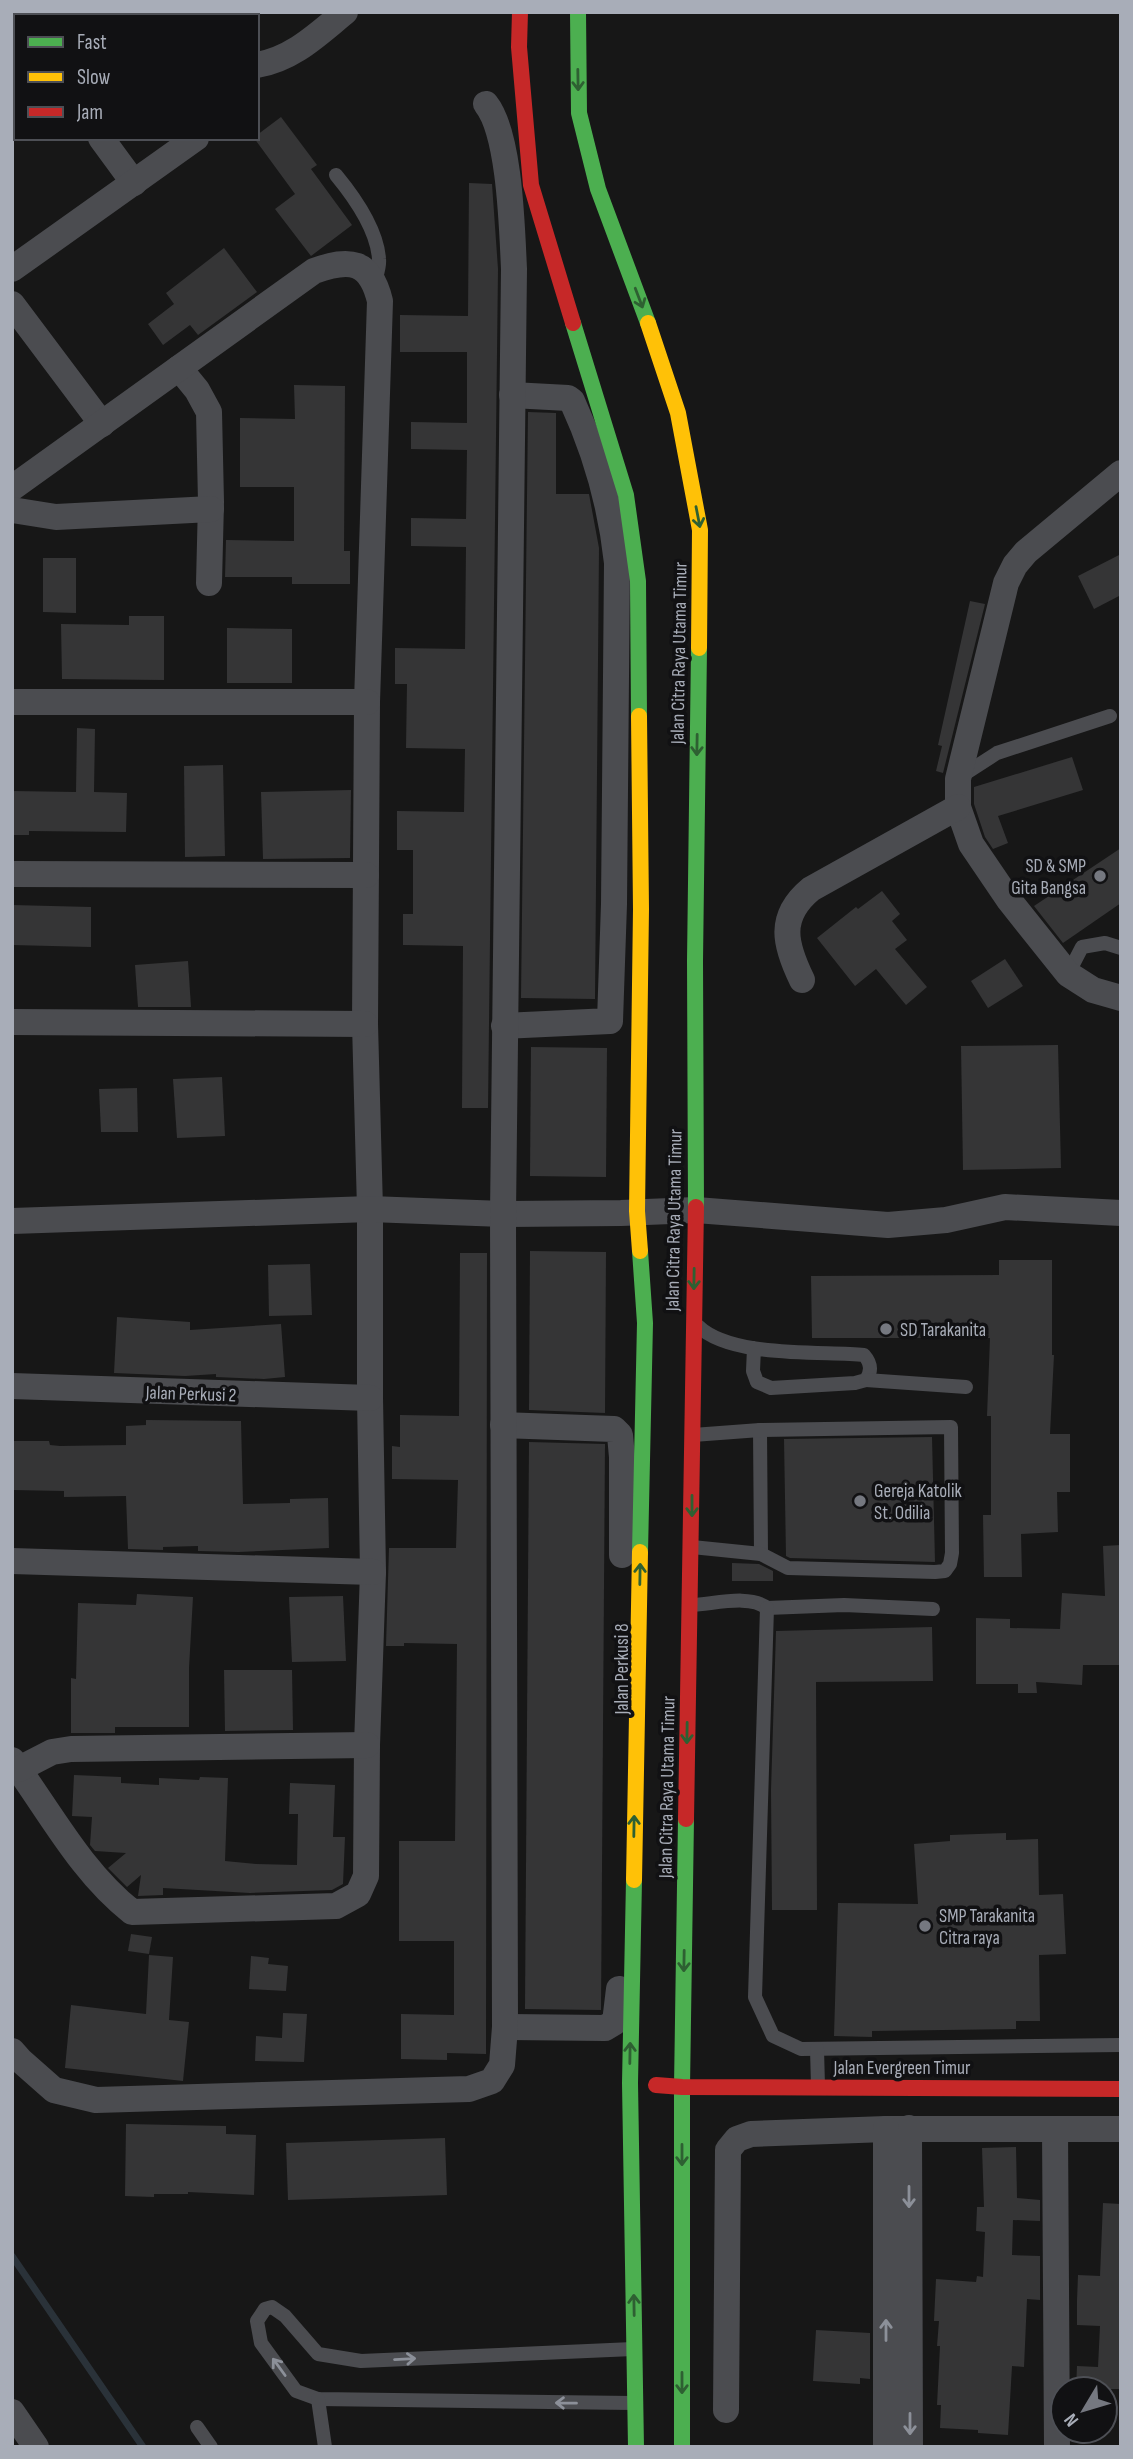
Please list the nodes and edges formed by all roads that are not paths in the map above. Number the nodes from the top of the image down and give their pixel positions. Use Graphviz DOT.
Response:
graph roads {
  1 [pos="345,12"];
  2 [pos="520,12"];
  3 [pos="578,12"];
  4 [pos="259,64"];
  5 [pos="486,104"];
  6 [pos="102,140"];
  7 [pos="193,140"];
  8 [pos="336,175"];
  9 [pos="134,183"];
  10 [pos="12,269"];
  11 [pos="375,281"];
  12 [pos="12,304"];
  13 [pos="179,368"];
  14 [pos="512,395"];
  15 [pos="102,424"];
  16 [pos="1121,473"];
  17 [pos="12,488"];
  18 [pos="211,509"];
  19 [pos="12,510"];
  20 [pos="209,583"];
  21 [pos="12,702"];
  22 [pos="367,702"];
  23 [pos="1110,716"];
  24 [pos="958,779"];
  25 [pos="958,807"];
  26 [pos="12,874"];
  27 [pos="366,875"];
  28 [pos="1121,948"];
  29 [pos="1068,974"];
  30 [pos="802,980"];
  31 [pos="1121,998"];
  32 [pos="12,1023"];
  33 [pos="365,1024"];
  34 [pos="504,1026"];
  35 [pos="370,1209"];
  36 [pos="696,1210"];
  37 [pos="636,1211"];
  38 [pos="503,1213"];
  39 [pos="1121,1213"];
  40 [pos="12,1221"];
  41 [pos="693,1321"];
  42 [pos="754,1348"];
  43 [pos="866,1380"];
  44 [pos="12,1386"];
  45 [pos="966,1387"];
  46 [pos="370,1398"];
  47 [pos="503,1425"];
  48 [pos="760,1430"];
  49 [pos="691,1436"];
  50 [pos="692,1547"];
  51 [pos="761,1554"];
  52 [pos="12,1560"];
  53 [pos="373,1572"];
  54 [pos="683,1605"];
  55 [pos="767,1608"];
  56 [pos="933,1609"];
  57 [pos="367,1745"];
  58 [pos="16,1764"];
  59 [pos="505,2027"];
  60 [pos="1121,2045"];
  61 [pos="817,2049"];
  62 [pos="12,2051"];
  63 [pos="630,2083"];
  64 [pos="682,2087"];
  65 [pos="818,2088"];
  66 [pos="1121,2089"];
  67 [pos="898,2128"];
  68 [pos="1055,2129"];
  69 [pos="1121,2129"];
  70 [pos="635,2349"];
  71 [pos="318,2399"];
  72 [pos="634,2403"];
  73 [pos="726,2410"];
  74 [pos="12,2412"];
  75 [pos="197,2427"];
  76 [pos="36,2447"];
  77 [pos="211,2447"];
  78 [pos="325,2447"];
  79 [pos="636,2447"];
  80 [pos="682,2447"];
  81 [pos="886,2447"];
  82 [pos="909,2447"];
  83 [pos="1057,2447"];
  1 -- 4 [label="street"];
  2 -- 37 [label="main road, Jalan Citra Raya Utama Timur"];
  3 -- 36 [label="main road, Jalan Citra Raya Utama Timur, one-way"];
  5 -- 14 [label="street"];
  6 -- 9 [label="street"];
  7 -- 9 [label="street"];
  8 -- 11 [label="lane"];
  9 -- 10 [label="street"];
  11 -- 13 [label="street"];
  11 -- 22 [label="street"];
  12 -- 15 [label="street"];
  13 -- 15 [label="street"];
  13 -- 18 [label="street"];
  14 -- 34 [label="street"];
  14 -- 34 [label="street"];
  15 -- 17 [label="street"];
  16 -- 24 [label="street"];
  18 -- 19 [label="street"];
  18 -- 20 [label="street"];
  21 -- 22 [label="street"];
  22 -- 27 [label="street"];
  23 -- 24 [label="lane"];
  24 -- 25 [label="street"];
  25 -- 29 [label="street"];
  25 -- 30 [label="street"];
  26 -- 27 [label="street"];
  27 -- 33 [label="street"];
  28 -- 29 [label="lane"];
  29 -- 31 [label="street"];
  32 -- 33 [label="street"];
  33 -- 35 [label="street"];
  34 -- 38 [label="street"];
  35 -- 38 [label="street"];
  35 -- 40 [label="street"];
  35 -- 46 [label="street"];
  36 -- 37 [label="street"];
  36 -- 39 [label="street"];
  36 -- 41 [label="main road, Jalan Citra Raya Utama Timur, one-way"];
  37 -- 38 [label="street"];
  63 -- 37 [label="main road, Jalan Citra Raya Utama Timur, one-way"];
  38 -- 47 [label="street"];
  41 -- 42 [label="lane"];
  41 -- 49 [label="main road, Jalan Citra Raya Utama Timur"];
  42 -- 43 [label="lane"];
  42 -- 43 [label="lane"];
  43 -- 45 [label="lane"];
  44 -- 46 [label="street, Jalan Perkusi 2"];
  46 -- 53 [label="street"];
  47 -- 59 [label="street"];
  47 -- 59 [label="street, Jalan Perkusi 8"];
  48 -- 49 [label="lane"];
  48 -- 51 [label="lane"];
  48 -- 51 [label="lane"];
  49 -- 50 [label="main road, Jalan Citra Raya Utama Timur, one-way"];
  50 -- 51 [label="lane"];
  50 -- 54 [label="main road, Jalan Citra Raya Utama Timur"];
  52 -- 53 [label="street"];
  53 -- 57 [label="street"];
  54 -- 55 [label="lane"];
  54 -- 64 [label="main road, Jalan Citra Raya Utama Timur, one-way"];
  55 -- 56 [label="lane"];
  55 -- 61 [label="lane"];
  57 -- 58 [label="street"];
  57 -- 58 [label="street"];
  59 -- 62 [label="street"];
  60 -- 61 [label="lane"];
  61 -- 65 [label="lane"];
  63 -- 64 [label="main road, Jalan Evergreen Timur"];
  70 -- 63 [label="main road, Jalan Citra Raya Utama Timur, one-way"];
  64 -- 65 [label="main road, Jalan Evergreen Timur"];
  64 -- 80 [label="main road, Jalan Citra Raya Utama Timur, one-way"];
  65 -- 66 [label="main road, Jalan Evergreen Timur"];
  67 -- 68 [label="street"];
  67 -- 73 [label="street"];
  81 -- 67 [label="street, one-way"];
  67 -- 82 [label="street, one-way"];
  68 -- 69 [label="street"];
  68 -- 83 [label="street"];
  71 -- 70 [label="lane, one-way"];
  70 -- 72 [label="main road, Jalan Citra Raya Utama Timur"];
  72 -- 71 [label="lane, one-way"];
  71 -- 78 [label="lane"];
  72 -- 79 [label="main road, Jalan Citra Raya Utama Timur"];
  74 -- 76 [label="street"];
  75 -- 77 [label="lane"];
}
